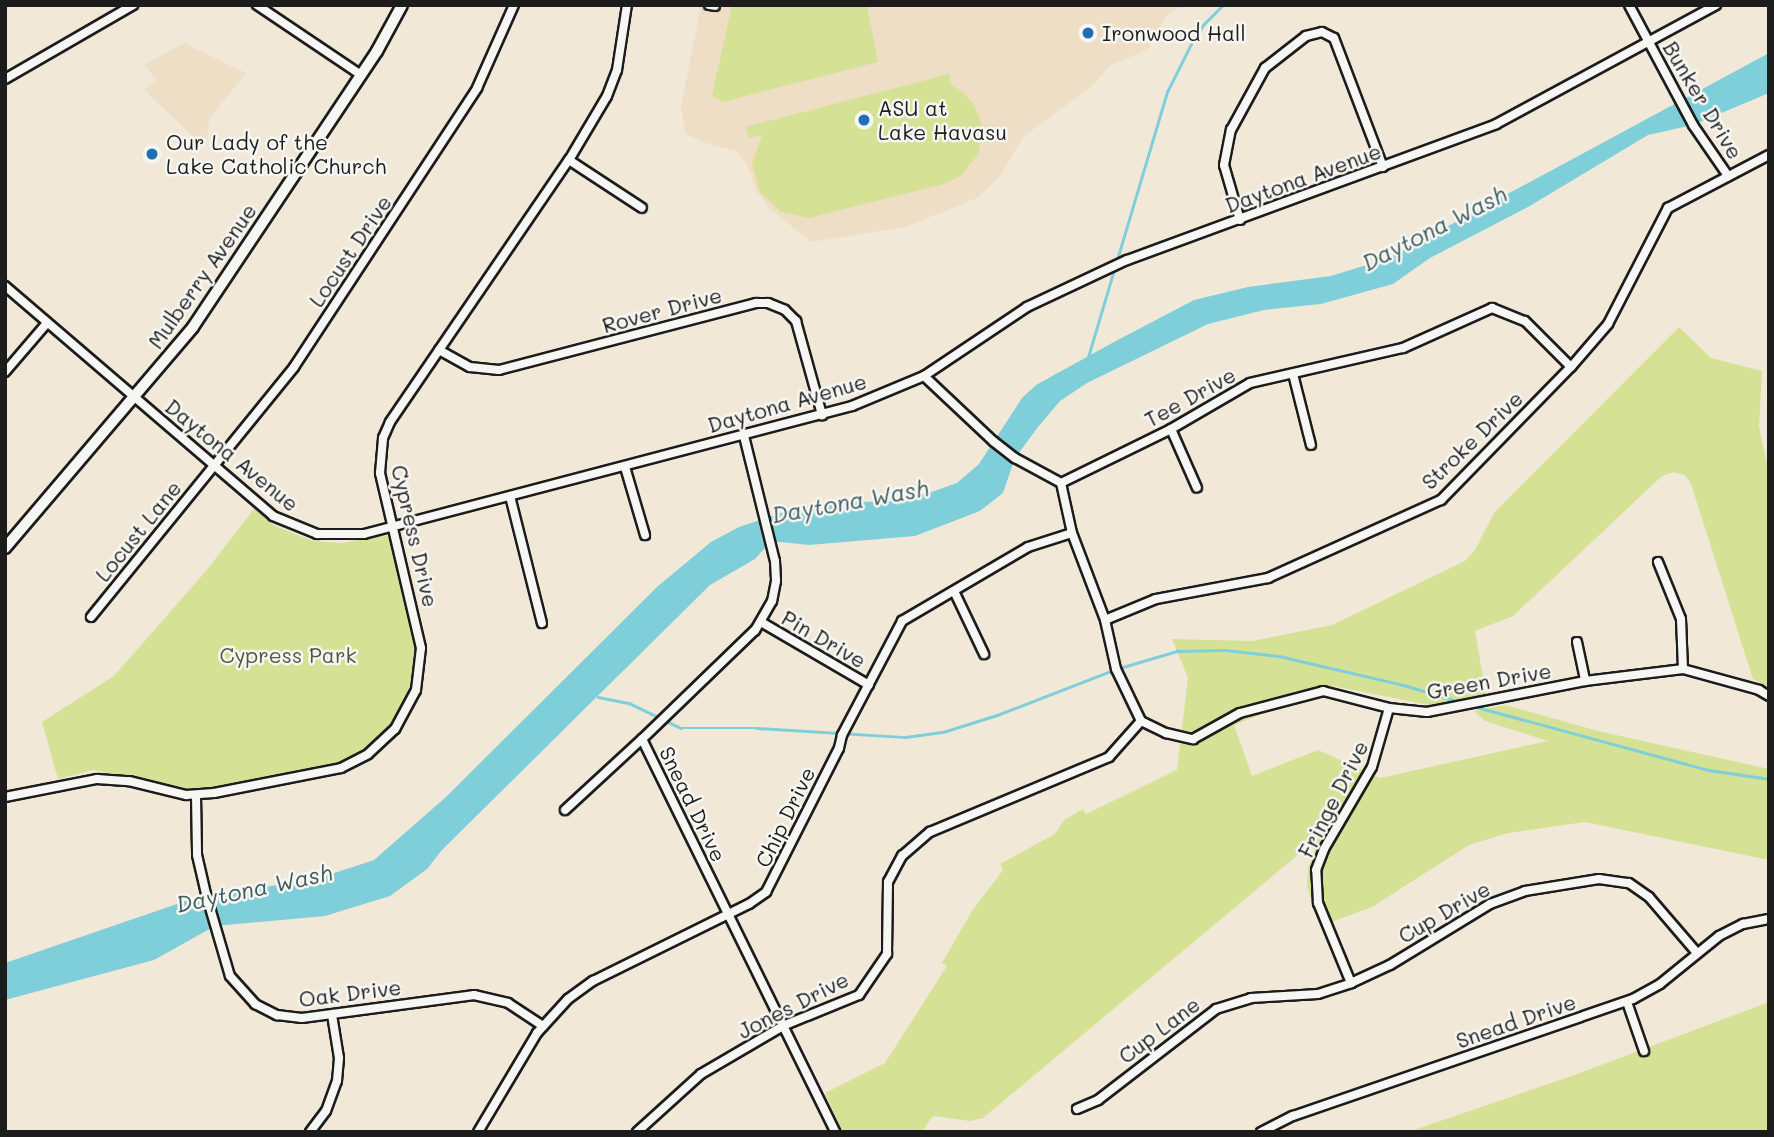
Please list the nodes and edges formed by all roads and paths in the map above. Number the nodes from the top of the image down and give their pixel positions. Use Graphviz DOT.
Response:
graph roads {
  1 [pos="132,5"];
  2 [pos="257,5"];
  3 [pos="402,5"];
  4 [pos="514,5"];
  5 [pos="627,5"];
  6 [pos="1629,5"];
  7 [pos="1717,5"];
  8 [pos="1649,43"];
  9 [pos="361,75"];
  10 [pos="5,79"];
  11 [pos="1769,155"];
  12 [pos="569,160"];
  13 [pos="1382,167"];
  14 [pos="1728,176"];
  15 [pos="642,208"];
  16 [pos="1240,220"];
  17 [pos="5,286"];
  18 [pos="47,323"];
  19 [pos="439,350"];
  20 [pos="1571,367"];
  21 [pos="5,372"];
  22 [pos="1293,374"];
  23 [pos="924,376"];
  24 [pos="135,397"];
  25 [pos="822,415"];
  26 [pos="1171,429"];
  27 [pos="744,436"];
  28 [pos="1311,445"];
  29 [pos="213,467"];
  30 [pos="625,467"];
  31 [pos="1061,484"];
  32 [pos="1197,488"];
  33 [pos="510,496"];
  34 [pos="393,526"];
  35 [pos="1072,533"];
  36 [pos="645,535"];
  37 [pos="5,548"];
  38 [pos="1658,562"];
  39 [pos="954,591"];
  40 [pos="91,617"];
  41 [pos="1105,620"];
  42 [pos="761,622"];
  43 [pos="542,623"];
  44 [pos="1577,642"];
  45 [pos="984,654"];
  46 [pos="1683,669"];
  47 [pos="1584,681"];
  48 [pos="869,685"];
  49 [pos="1769,696"];
  50 [pos="1389,708"];
  51 [pos="1141,721"];
  52 [pos="642,739"];
  53 [pos="196,795"];
  54 [pos="5,797"];
  55 [pos="565,810"];
  56 [pos="728,915"];
  57 [pos="1769,919"];
  58 [pos="1697,953"];
  59 [pos="1351,983"];
  60 [pos="1627,1002"];
  61 [pos="332,1015"];
  62 [pos="785,1025"];
  63 [pos="543,1026"];
  64 [pos="1644,1051"];
  65 [pos="1077,1109"];
  66 [pos="310,1132"];
  67 [pos="478,1132"];
  68 [pos="637,1132"];
  69 [pos="835,1132"];
  70 [pos="1261,1132"];
  1 -- 10 [label="street"];
  2 -- 9 [label="street"];
  3 -- 9 [label="street, Mulberry Avenue"];
  4 -- 29 [label="street, Locust Drive"];
  5 -- 12 [label="street, Cypress Drive"];
  6 -- 8 [label="street, Bunker Drive"];
  7 -- 8 [label="street, Daytona Avenue"];
  8 -- 13 [label="street, Daytona Avenue"];
  8 -- 14 [label="street, Bunker Drive"];
  9 -- 24 [label="street, Mulberry Avenue"];
  11 -- 14 [label="street, Stroke Drive"];
  12 -- 15 [label="street"];
  12 -- 19 [label="street, Cypress Drive"];
  13 -- 16 [label="street, Daytona Avenue"];
  13 -- 16 [label="street"];
  14 -- 20 [label="street, Stroke Drive"];
  16 -- 23 [label="street, Daytona Avenue"];
  17 -- 18 [label="street, Daytona Avenue"];
  18 -- 21 [label="street"];
  18 -- 24 [label="street, Daytona Avenue"];
  19 -- 25 [label="street, Rover Drive"];
  19 -- 34 [label="street, Cypress Drive"];
  20 -- 22 [label="street, Tee Drive"];
  20 -- 41 [label="street, Stroke Drive"];
  22 -- 26 [label="street, Tee Drive"];
  22 -- 28 [label="street"];
  23 -- 25 [label="street, Daytona Avenue"];
  23 -- 31 [label="street"];
  24 -- 29 [label="street, Daytona Avenue"];
  24 -- 37 [label="street, Mulberry Avenue"];
  25 -- 27 [label="street, Daytona Avenue"];
  26 -- 31 [label="street, Tee Drive"];
  26 -- 32 [label="street"];
  27 -- 30 [label="street, Daytona Avenue"];
  27 -- 42 [label="street, Snead Drive"];
  29 -- 34 [label="street, Daytona Avenue"];
  29 -- 40 [label="street, Locust Lane"];
  30 -- 33 [label="street, Daytona Avenue"];
  30 -- 36 [label="street"];
  31 -- 35 [label="street"];
  33 -- 34 [label="street, Daytona Avenue"];
  33 -- 43 [label="street"];
  34 -- 53 [label="street, Cypress Drive"];
  35 -- 39 [label="street, Chip Drive"];
  35 -- 41 [label="street"];
  38 -- 46 [label="street"];
  39 -- 45 [label="street"];
  39 -- 48 [label="street, Chip Drive"];
  41 -- 51 [label="street"];
  42 -- 48 [label="street, Pin Drive"];
  42 -- 52 [label="street, Snead Drive"];
  44 -- 47 [label="street"];
  46 -- 47 [label="street, Green Drive"];
  46 -- 49 [label="street, Green Drive"];
  47 -- 50 [label="street, Green Drive"];
  48 -- 56 [label="street, Chip Drive"];
  50 -- 51 [label="street, Green Drive"];
  50 -- 59 [label="street, Fringe Drive"];
  51 -- 62 [label="street, Jones Drive"];
  52 -- 55 [label="street"];
  52 -- 56 [label="street, Snead Drive"];
  53 -- 54 [label="street, Cypress Drive"];
  53 -- 61 [label="street, Oak Drive"];
  56 -- 62 [label="street, Snead Drive"];
  56 -- 63 [label="street, Chip Drive"];
  57 -- 58 [label="street, Snead Drive"];
  58 -- 59 [label="street, Cup Drive"];
  58 -- 60 [label="street, Snead Drive"];
  59 -- 65 [label="street, Cup Lane"];
  60 -- 64 [label="street"];
  60 -- 70 [label="street, Snead Drive"];
  61 -- 63 [label="street, Oak Drive"];
  61 -- 66 [label="street"];
  62 -- 68 [label="street, Jones Drive"];
  62 -- 69 [label="street, Snead Drive"];
  63 -- 67 [label="street, Chip Drive"];
}
